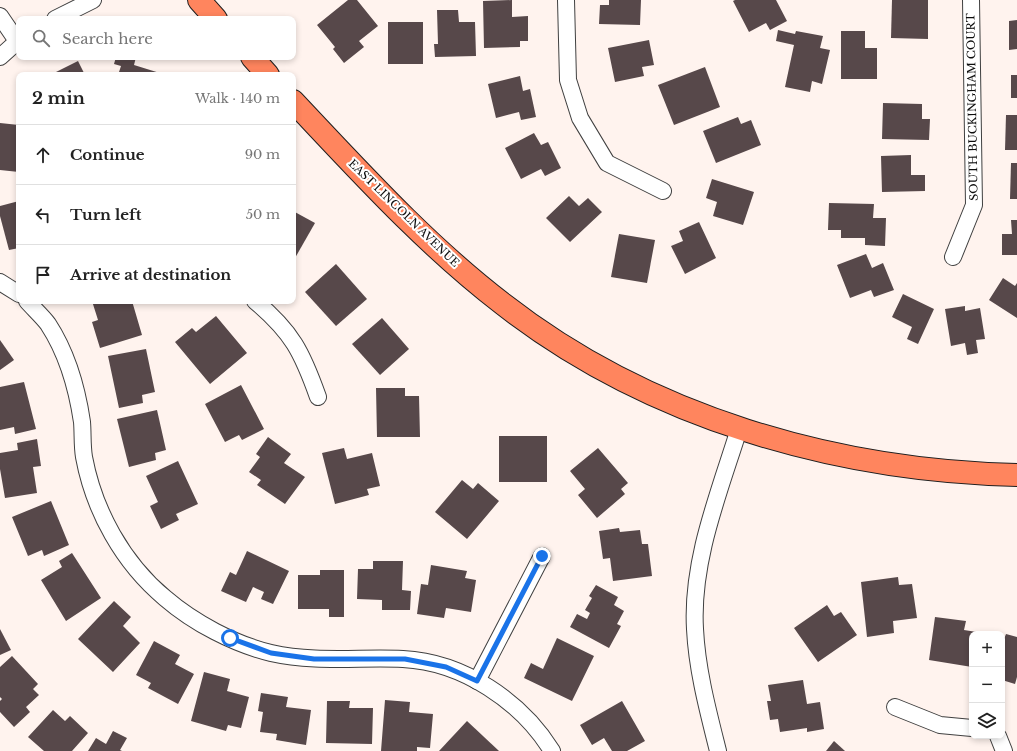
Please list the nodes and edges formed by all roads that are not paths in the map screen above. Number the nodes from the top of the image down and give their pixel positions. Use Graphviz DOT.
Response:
graph roads {
  1 [pos="94,0"];
  2 [pos="198,0"];
  3 [pos="566,0"];
  4 [pos="971,0"];
  5 [pos="0,16"];
  6 [pos="61,16"];
  7 [pos="213,16"];
  8 [pos="16,37"];
  9 [pos="16,42"];
  10 [pos="0,57"];
  11 [pos="255,60"];
  12 [pos="265,72"];
  13 [pos="296,104"];
  14 [pos="662,191"];
  15 [pos="953,257"];
  16 [pos="0,282"];
  17 [pos="16,292"];
  18 [pos="30,304"];
  19 [pos="258,304"];
  20 [pos="318,397"];
  21 [pos="739,428"];
  22 [pos="1017,475"];
  23 [pos="542,556"];
  24 [pos="477,681"];
  25 [pos="896,707"];
  26 [pos="969,728"];
  27 [pos="999,739"];
  28 [pos="552,751"];
  29 [pos="718,751"];
  30 [pos="1004,751"];
  1 -- 6 [label="street"];
  2 -- 7 [label="main road"];
  3 -- 14 [label="street"];
  4 -- 15 [label="street, SOUTH BUCKINGHAM COURT"];
  5 -- 8 [label="street"];
  9 -- 10 [label="street"];
  11 -- 12 [label="main road"];
  13 -- 21 [label="main road, EAST LINCOLN AVENUE"];
  16 -- 17 [label="street"];
  18 -- 24 [label="street"];
  19 -- 20 [label="street"];
  21 -- 22 [label="main road, EAST LINCOLN AVENUE"];
  21 -- 29 [label="street"];
  23 -- 24 [label="street"];
  24 -- 28 [label="street"];
  25 -- 26 [label="street"];
  27 -- 30 [label="street"];
}
